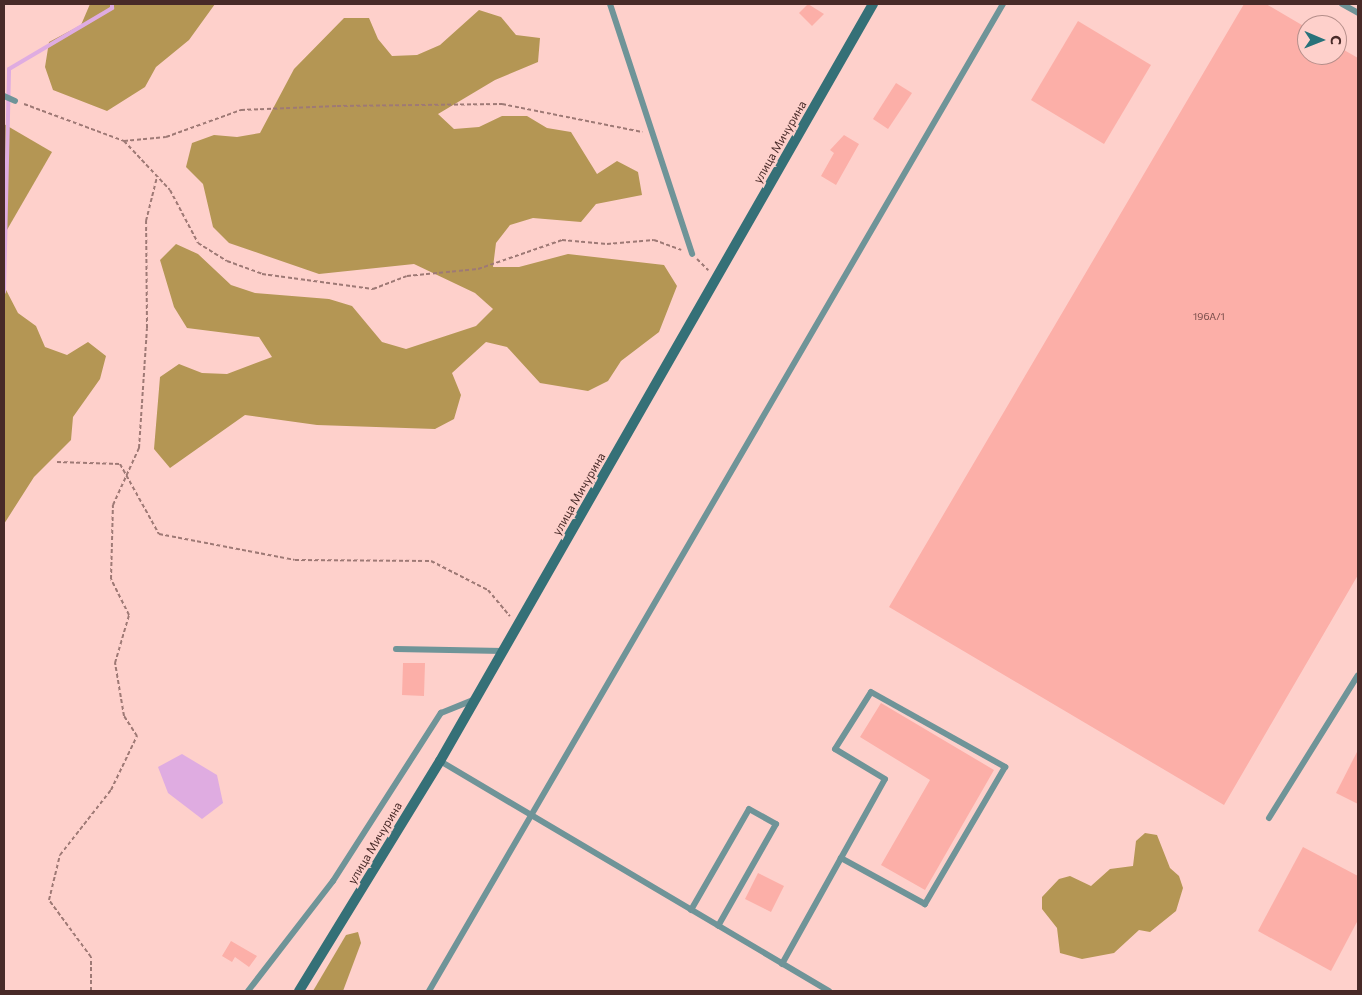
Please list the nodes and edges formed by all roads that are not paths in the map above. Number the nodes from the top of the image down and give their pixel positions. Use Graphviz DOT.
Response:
graph roads {
  1 [pos="610,4"];
  2 [pos="874,4"];
  3 [pos="1003,4"];
  4 [pos="1342,4"];
  5 [pos="1358,13"];
  6 [pos="4,96"];
  7 [pos="15,101"];
  8 [pos="692,254"];
  9 [pos="396,649"];
  10 [pos="503,652"];
  11 [pos="1358,675"];
  12 [pos="476,699"];
  13 [pos="440,760"];
  14 [pos="1269,818"];
  15 [pos="531,819"];
  16 [pos="841,858"];
  17 [pos="691,910"];
  18 [pos="718,926"];
  19 [pos="782,964"];
  20 [pos="248,991"];
  21 [pos="299,991"];
  22 [pos="429,991"];
  23 [pos="829,991"];
  1 -- 8 [label="lane"];
  2 -- 10 [label="main road, улица Мичурина"];
  3 -- 15 [label="lane"];
  4 -- 5 [label="lane"];
  6 -- 7 [label="lane"];
  9 -- 10 [label="lane"];
  10 -- 12 [label="main road, улица Мичурина"];
  11 -- 14 [label="lane"];
  12 -- 13 [label="main road, улица Мичурина"];
  12 -- 20 [label="lane"];
  13 -- 15 [label="lane"];
  13 -- 21 [label="main road, улица Мичурина"];
  15 -- 17 [label="lane"];
  15 -- 22 [label="lane"];
  16 -- 16 [label="lane"];
  16 -- 19 [label="lane"];
  17 -- 18 [label="lane"];
  17 -- 18 [label="lane"];
  18 -- 19 [label="lane"];
  19 -- 23 [label="lane"];
}
